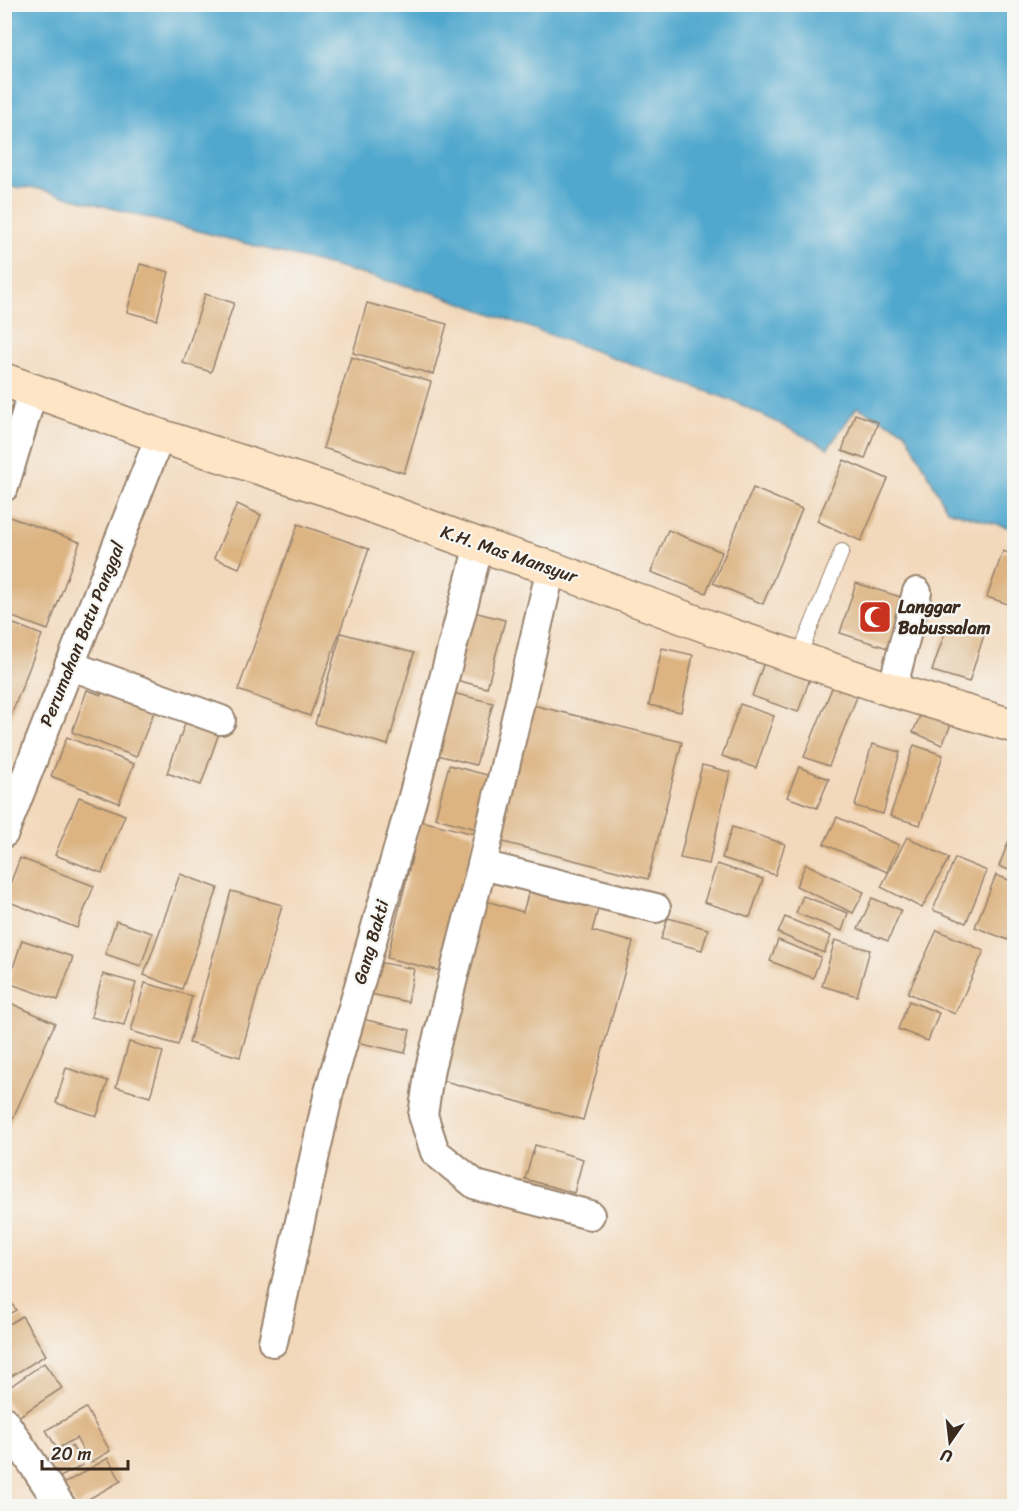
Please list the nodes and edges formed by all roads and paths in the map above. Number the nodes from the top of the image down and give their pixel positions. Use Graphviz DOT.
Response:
graph roads {
  1 [pos="19,386"];
  2 [pos="160,436"];
  3 [pos="4,487"];
  4 [pos="479,545"];
  5 [pos="842,551"];
  6 [pos="551,568"];
  7 [pos="917,592"];
  8 [pos="798,658"];
  9 [pos="69,665"];
  10 [pos="892,690"];
  11 [pos="221,720"];
  12 [pos="1014,726"];
  13 [pos="4,833"];
  14 [pos="482,865"];
  15 [pos="656,908"];
  16 [pos="590,1215"];
  17 [pos="273,1342"];
  18 [pos="4,1421"];
  19 [pos="61,1506"];
  1 -- 2 [label="main road, K.H. Mas Mansyur"];
  1 -- 3 [label="street"];
  2 -- 4 [label="main road, K.H. Mas Mansyur"];
  2 -- 9 [label="street, Perumahan Batu Panggal"];
  4 -- 6 [label="main road, K.H. Mas Mansyur"];
  4 -- 17 [label="street, Gang Bakti"];
  5 -- 8 [label="lane"];
  6 -- 8 [label="main road, K.H. Mas Mansyur"];
  6 -- 14 [label="street"];
  7 -- 10 [label="street"];
  8 -- 10 [label="main road, K.H. Mas Mansyur"];
  9 -- 11 [label="street"];
  9 -- 13 [label="street, Perumahan Batu Panggal"];
  10 -- 12 [label="main road, K.H. Mas Mansyur"];
  14 -- 15 [label="street"];
  14 -- 16 [label="street"];
  18 -- 19 [label="street"];
}
